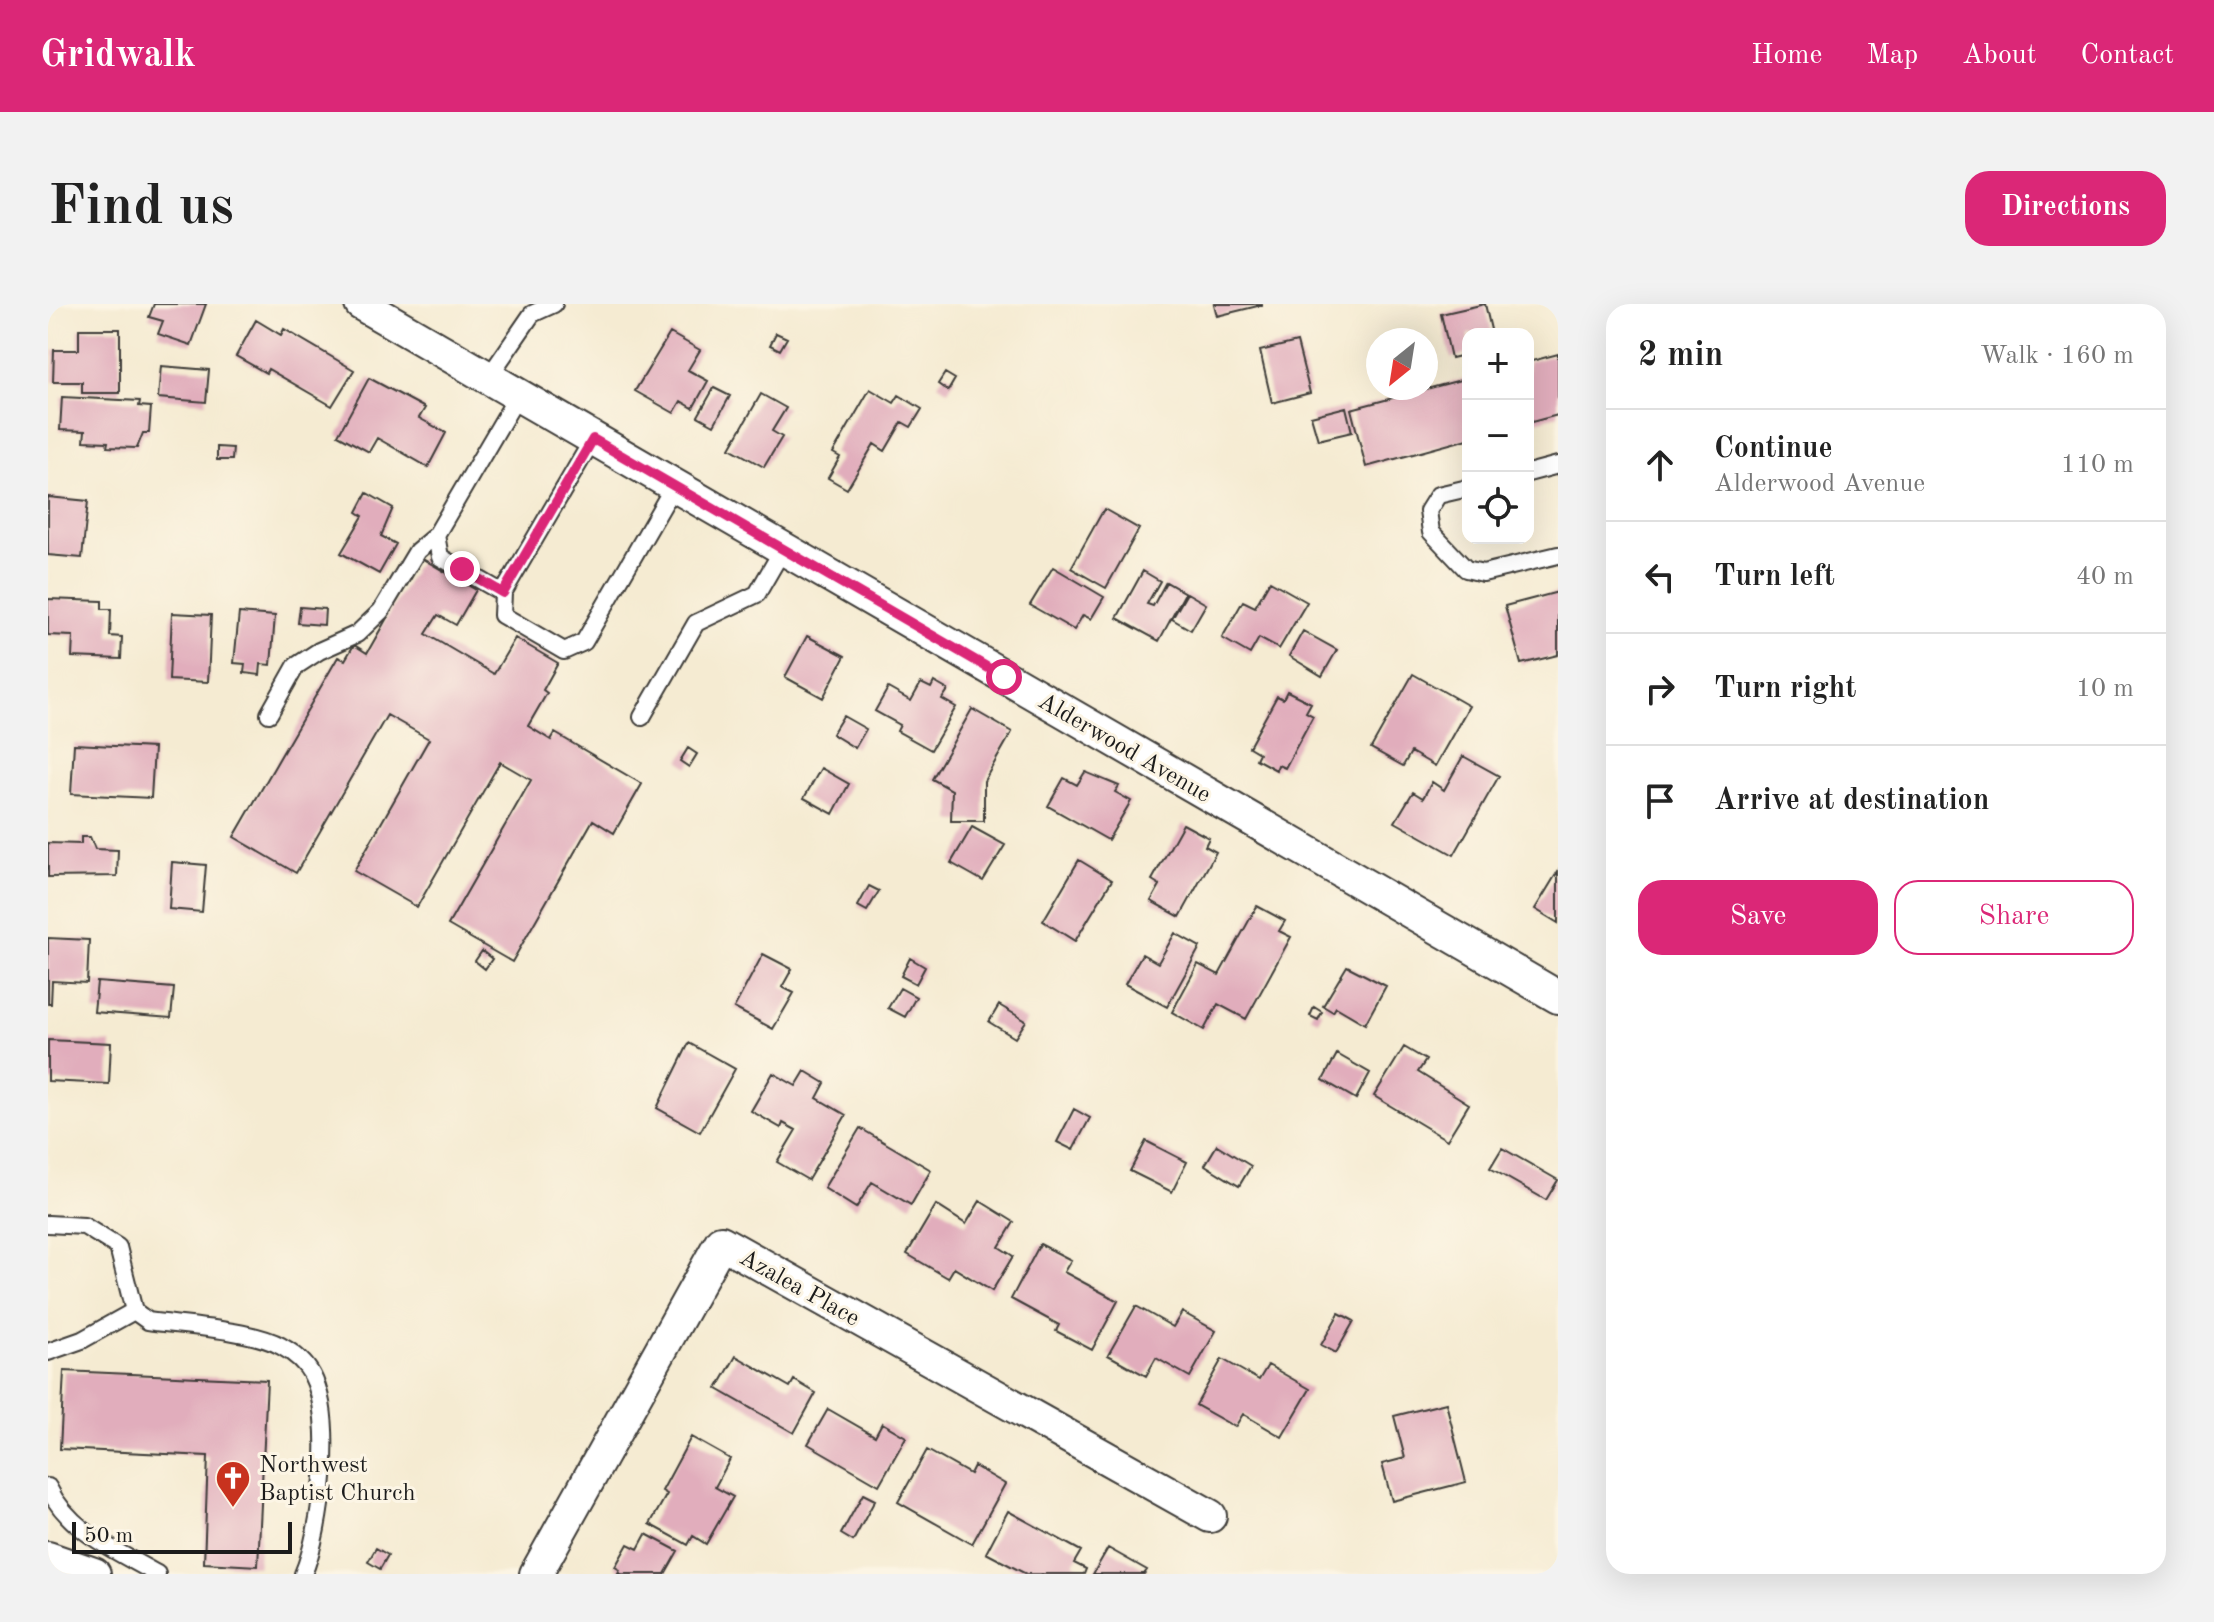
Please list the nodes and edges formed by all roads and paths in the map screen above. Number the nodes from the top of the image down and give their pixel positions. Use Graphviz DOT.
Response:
graph roads {
  1 [pos="361,304"];
  2 [pos="554,304"];
  3 [pos="488,378"];
  4 [pos="518,395"];
  5 [pos="593,439"];
  6 [pos="1558,465"];
  7 [pos="1532,472"];
  8 [pos="674,486"];
  9 [pos="1462,489"];
  10 [pos="436,535"];
  11 [pos="783,549"];
  12 [pos="1558,555"];
  13 [pos="503,593"];
  14 [pos="269,714"];
  15 [pos="642,717"];
  16 [pos="1558,997"];
  17 [pos="48,1224"];
  18 [pos="134,1311"];
  19 [pos="48,1352"];
  20 [pos="48,1487"];
  21 [pos="1210,1516"];
  22 [pos="48,1558"];
  23 [pos="94,1574"];
  24 [pos="157,1574"];
  25 [pos="303,1574"];
  26 [pos="536,1574"];
  1 -- 3 [label="street, Alderwood Avenue"];
  2 -- 3 [label="lane"];
  3 -- 4 [label="street, Alderwood Avenue"];
  4 -- 5 [label="street, Alderwood Avenue"];
  4 -- 10 [label="lane"];
  5 -- 8 [label="street, Alderwood Avenue"];
  5 -- 13 [label="lane"];
  6 -- 7 [label="lane"];
  8 -- 11 [label="street, Alderwood Avenue"];
  8 -- 13 [label="lane"];
  9 -- 12 [label="lane"];
  10 -- 13 [label="lane"];
  10 -- 14 [label="lane"];
  11 -- 15 [label="lane"];
  11 -- 16 [label="street, Alderwood Avenue"];
  17 -- 18 [label="lane"];
  18 -- 19 [label="lane"];
  18 -- 25 [label="lane"];
  20 -- 24 [label="lane"];
  21 -- 26 [label="street, Azalea Place"];
  22 -- 23 [label="street"];
}
